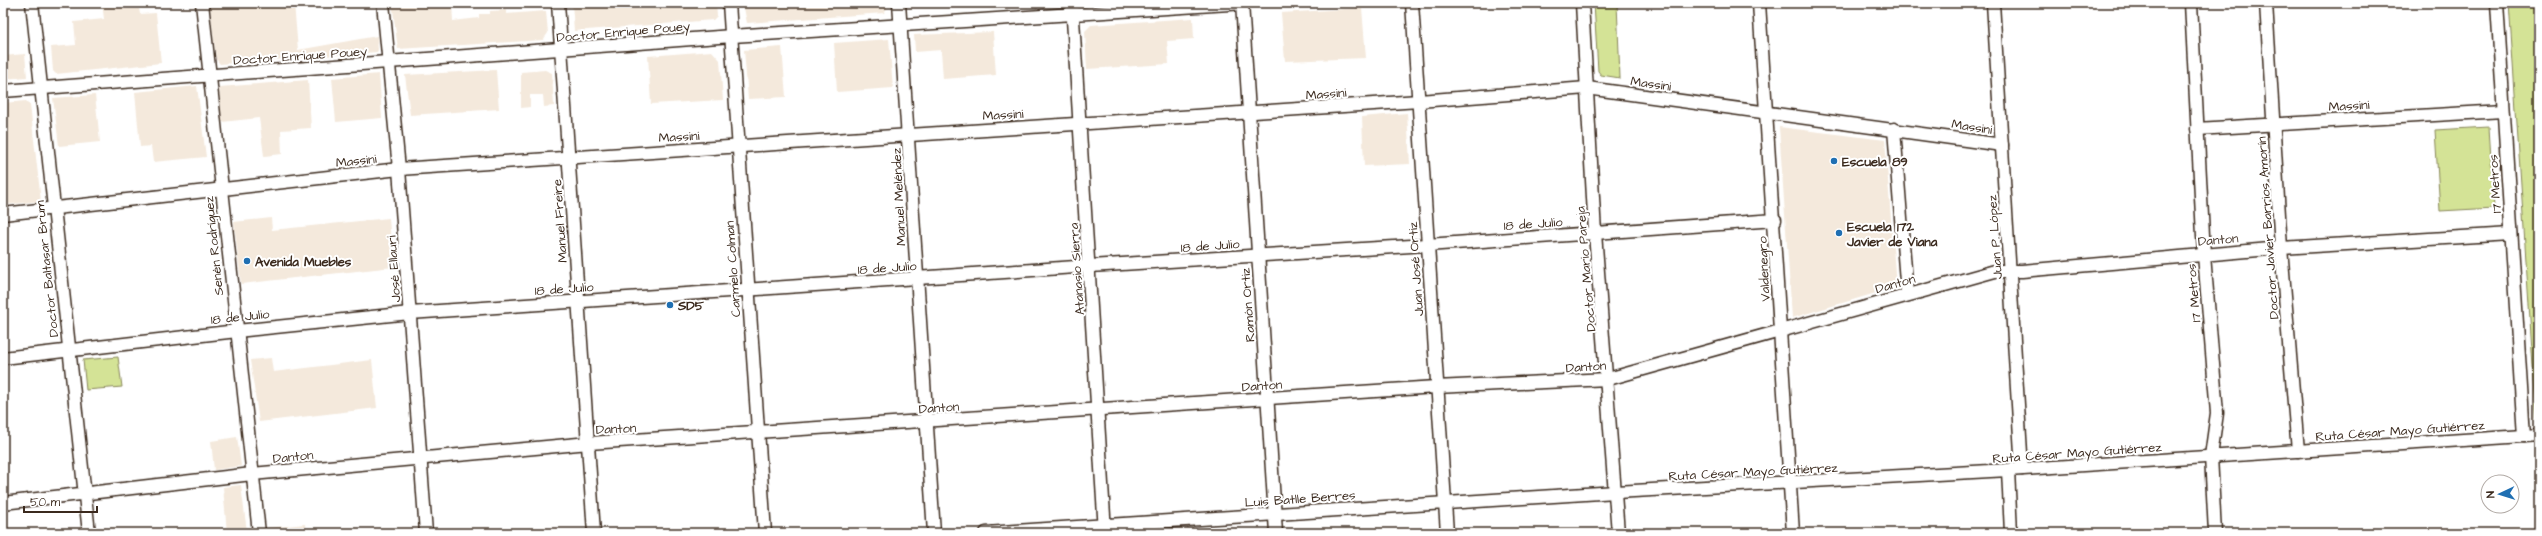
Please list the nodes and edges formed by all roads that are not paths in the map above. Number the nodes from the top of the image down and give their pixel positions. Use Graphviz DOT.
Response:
graph roads {
  1 [pos="32,3"];
  2 [pos="202,3"];
  3 [pos="383,3"];
  4 [pos="558,3"];
  5 [pos="730,3"];
  6 [pos="899,3"];
  7 [pos="1242,3"];
  8 [pos="1245,3"];
  9 [pos="1412,3"];
  10 [pos="1582,3"];
  11 [pos="1759,3"];
  12 [pos="1993,3"];
  13 [pos="2191,3"];
  14 [pos="2266,3"];
  15 [pos="2497,3"];
  16 [pos="1073,8"];
  17 [pos="901,25"];
  18 [pos="732,36"];
  19 [pos="561,50"];
  20 [pos="390,63"];
  21 [pos="210,76"];
  22 [pos="42,88"];
  23 [pos="1587,88"];
  24 [pos="3,91"];
  25 [pos="1418,101"];
  26 [pos="1249,111"];
  27 [pos="2503,111"];
  28 [pos="1766,113"];
  29 [pos="1080,124"];
  30 [pos="2274,125"];
  31 [pos="1894,129"];
  32 [pos="2197,129"];
  33 [pos="909,134"];
  34 [pos="2002,145"];
  35 [pos="738,146"];
  36 [pos="569,156"];
  37 [pos="400,169"];
  38 [pos="221,189"];
  39 [pos="54,209"];
  40 [pos="3,214"];
  41 [pos="1774,220"];
  42 [pos="1595,233"];
  43 [pos="2511,234"];
  44 [pos="1427,245"];
  45 [pos="2281,248"];
  46 [pos="2204,255"];
  47 [pos="1258,256"];
  48 [pos="1090,266"];
  49 [pos="2011,272"];
  50 [pos="917,279"];
  51 [pos="747,290"];
  52 [pos="1907,294"];
  53 [pos="578,301"];
  54 [pos="410,313"];
  55 [pos="237,330"];
  56 [pos="1781,331"];
  57 [pos="68,351"];
  58 [pos="3,358"];
  59 [pos="1608,379"];
  60 [pos="1436,387"];
  61 [pos="1267,399"];
  62 [pos="1098,409"];
  63 [pos="927,422"];
  64 [pos="757,433"];
  65 [pos="2539,435"];
  66 [pos="2524,436"];
  67 [pos="589,443"];
  68 [pos="2298,450"];
  69 [pos="2211,456"];
  70 [pos="421,457"];
  71 [pos="2022,469"];
  72 [pos="2008,470"];
  73 [pos="252,474"];
  74 [pos="1790,484"];
  75 [pos="1616,492"];
  76 [pos="85,495"];
  77 [pos="3,503"];
  78 [pos="1445,503"];
  79 [pos="1274,514"];
  80 [pos="1105,529"];
  81 [pos="89,533"];
  82 [pos="259,533"];
  83 [pos="426,533"];
  84 [pos="594,533"];
  85 [pos="765,533"];
  86 [pos="934,533"];
  87 [pos="986,533"];
  88 [pos="1276,533"];
  89 [pos="1447,533"];
  90 [pos="1618,533"];
  91 [pos="1793,533"];
  92 [pos="2011,533"];
  93 [pos="2215,533"];
  1 -- 22 [label="street, Doctor Baltasar Brum"];
  2 -- 21 [label="street, Senén Rodríguez"];
  3 -- 20 [label="street, José Ellauri"];
  4 -- 19 [label="street, Manuel Freire"];
  5 -- 18 [label="street, Carmelo Colman"];
  6 -- 17 [label="street, Manuel Meléndez"];
  7 -- 8 [label="street, Doctor Enrique Pouey"];
  7 -- 16 [label="street, Doctor Enrique Pouey"];
  7 -- 26 [label="street, Ramón Ortiz"];
  9 -- 25 [label="street, Juan José Ortiz"];
  10 -- 23 [label="street, Doctor Mario Pareja"];
  11 -- 28 [label="street, Valdenegro"];
  12 -- 34 [label="street, Juan P. López"];
  13 -- 32 [label="street, 17 Metros"];
  14 -- 30 [label="street, Doctor Javier Barrios Amorín"];
  15 -- 27 [label="street, 17 Metros"];
  16 -- 17 [label="street, Doctor Enrique Pouey"];
  16 -- 29 [label="street, Atanasio Sierra"];
  17 -- 18 [label="street, Doctor Enrique Pouey"];
  17 -- 33 [label="street, Manuel Meléndez"];
  18 -- 19 [label="street, Doctor Enrique Pouey"];
  18 -- 35 [label="street, Carmelo Colman"];
  19 -- 20 [label="street, Doctor Enrique Pouey"];
  19 -- 36 [label="street, Manuel Freire"];
  20 -- 21 [label="street, Doctor Enrique Pouey"];
  20 -- 37 [label="street, José Ellauri"];
  21 -- 22 [label="street, Doctor Enrique Pouey"];
  21 -- 38 [label="street, Senén Rodríguez"];
  22 -- 24 [label="street, Doctor Enrique Pouey"];
  22 -- 39 [label="street, Doctor Baltasar Brum"];
  23 -- 25 [label="street, Massini"];
  23 -- 28 [label="street, Massini"];
  23 -- 42 [label="street, Doctor Mario Pareja"];
  25 -- 26 [label="street, Massini"];
  25 -- 44 [label="street, Juan José Ortiz"];
  26 -- 29 [label="street, Massini"];
  26 -- 47 [label="street, Ramón Ortiz"];
  27 -- 30 [label="street, Massini"];
  27 -- 43 [label="street, 17 Metros"];
  28 -- 31 [label="street, Massini"];
  28 -- 41 [label="street, Valdenegro"];
  29 -- 33 [label="street, Massini"];
  29 -- 48 [label="street, Atanasio Sierra"];
  30 -- 32 [label="street, Massini"];
  30 -- 45 [label="street, Doctor Javier Barrios Amorín"];
  31 -- 34 [label="street, Massini"];
  31 -- 52 [label="street"];
  32 -- 46 [label="street, 17 Metros"];
  33 -- 35 [label="street, Massini"];
  33 -- 50 [label="street, Manuel Meléndez"];
  34 -- 49 [label="street, Juan P. López"];
  35 -- 36 [label="street, Massini"];
  35 -- 51 [label="street, Carmelo Colman"];
  36 -- 37 [label="street, Massini"];
  36 -- 53 [label="street, Manuel Freire"];
  37 -- 38 [label="street, Massini"];
  37 -- 54 [label="street, José Ellauri"];
  38 -- 39 [label="street, Massini"];
  38 -- 55 [label="street, Senén Rodríguez"];
  39 -- 40 [label="street, Massini"];
  39 -- 57 [label="street, Doctor Baltasar Brum"];
  41 -- 42 [label="street, 18 de Julio"];
  41 -- 56 [label="street, Valdenegro"];
  42 -- 44 [label="street, 18 de Julio"];
  42 -- 59 [label="street, Doctor Mario Pareja"];
  43 -- 45 [label="street, Danton"];
  43 -- 66 [label="street, 17 Metros"];
  44 -- 47 [label="street, 18 de Julio"];
  44 -- 60 [label="street, Juan José Ortiz"];
  45 -- 46 [label="street, Danton"];
  45 -- 68 [label="street, Doctor Javier Barrios Amorín"];
  46 -- 49 [label="street, Danton"];
  46 -- 69 [label="street, 17 Metros"];
  47 -- 48 [label="street, 18 de Julio"];
  47 -- 61 [label="street, Ramón Ortiz"];
  48 -- 50 [label="street, 18 de Julio"];
  48 -- 62 [label="street, Atanasio Sierra"];
  49 -- 52 [label="street, Danton"];
  49 -- 71 [label="street, Juan P. López"];
  50 -- 51 [label="street, 18 de Julio"];
  50 -- 63 [label="street, Manuel Meléndez"];
  51 -- 53 [label="street, 18 de Julio"];
  51 -- 64 [label="street, Carmelo Colman"];
  52 -- 56 [label="street, Danton"];
  53 -- 54 [label="street, 18 de Julio"];
  53 -- 67 [label="street, Manuel Freire"];
  54 -- 55 [label="street, 18 de Julio"];
  54 -- 70 [label="street, José Ellauri"];
  55 -- 57 [label="street, 18 de Julio"];
  55 -- 73 [label="street, Senén Rodríguez"];
  56 -- 59 [label="street, Danton"];
  56 -- 74 [label="street, Valdenegro"];
  57 -- 58 [label="street, 18 de Julio"];
  57 -- 76 [label="street, Doctor Baltasar Brum"];
  59 -- 60 [label="street, Danton"];
  59 -- 75 [label="street, Doctor Mario Pareja"];
  60 -- 61 [label="street, Danton"];
  60 -- 78 [label="street, Juan José Ortiz"];
  61 -- 62 [label="street, Danton"];
  61 -- 79 [label="street, Ramón Ortiz"];
  62 -- 63 [label="street, Danton"];
  62 -- 80 [label="street, Atanasio Sierra"];
  63 -- 64 [label="street, Danton"];
  63 -- 86 [label="street, Manuel Meléndez"];
  64 -- 67 [label="street, Danton"];
  64 -- 85 [label="street, Carmelo Colman"];
  65 -- 66 [label="street, Ruta César Mayo Gutiérrez"];
  66 -- 68 [label="street, Ruta César Mayo Gutiérrez"];
  67 -- 70 [label="street, Danton"];
  67 -- 84 [label="street, Manuel Freire"];
  68 -- 69 [label="street, Ruta César Mayo Gutiérrez"];
  69 -- 71 [label="street, Ruta César Mayo Gutiérrez"];
  69 -- 93 [label="street, 17 Metros"];
  70 -- 73 [label="street, Danton"];
  70 -- 83 [label="street, José Ellauri"];
  71 -- 72 [label="street, Ruta César Mayo Gutiérrez"];
  72 -- 74 [label="street, Ruta César Mayo Gutiérrez"];
  72 -- 92 [label="street"];
  73 -- 76 [label="street, Danton"];
  73 -- 82 [label="street, Senén Rodríguez"];
  74 -- 75 [label="street, Ruta César Mayo Gutiérrez"];
  74 -- 91 [label="street, Valdenegro"];
  75 -- 78 [label="street, Luis Batlle Berres"];
  75 -- 90 [label="street, Doctor Mario Pareja"];
  76 -- 77 [label="street, Danton"];
  76 -- 81 [label="street, Doctor Baltasar Brum"];
  78 -- 79 [label="street, Luis Batlle Berres"];
  78 -- 89 [label="street, Juan José Ortiz"];
  79 -- 80 [label="street, Luis Batlle Berres"];
  79 -- 88 [label="street, Ramón Ortiz"];
  80 -- 87 [label="street, Luis Batlle Berres"];
}
